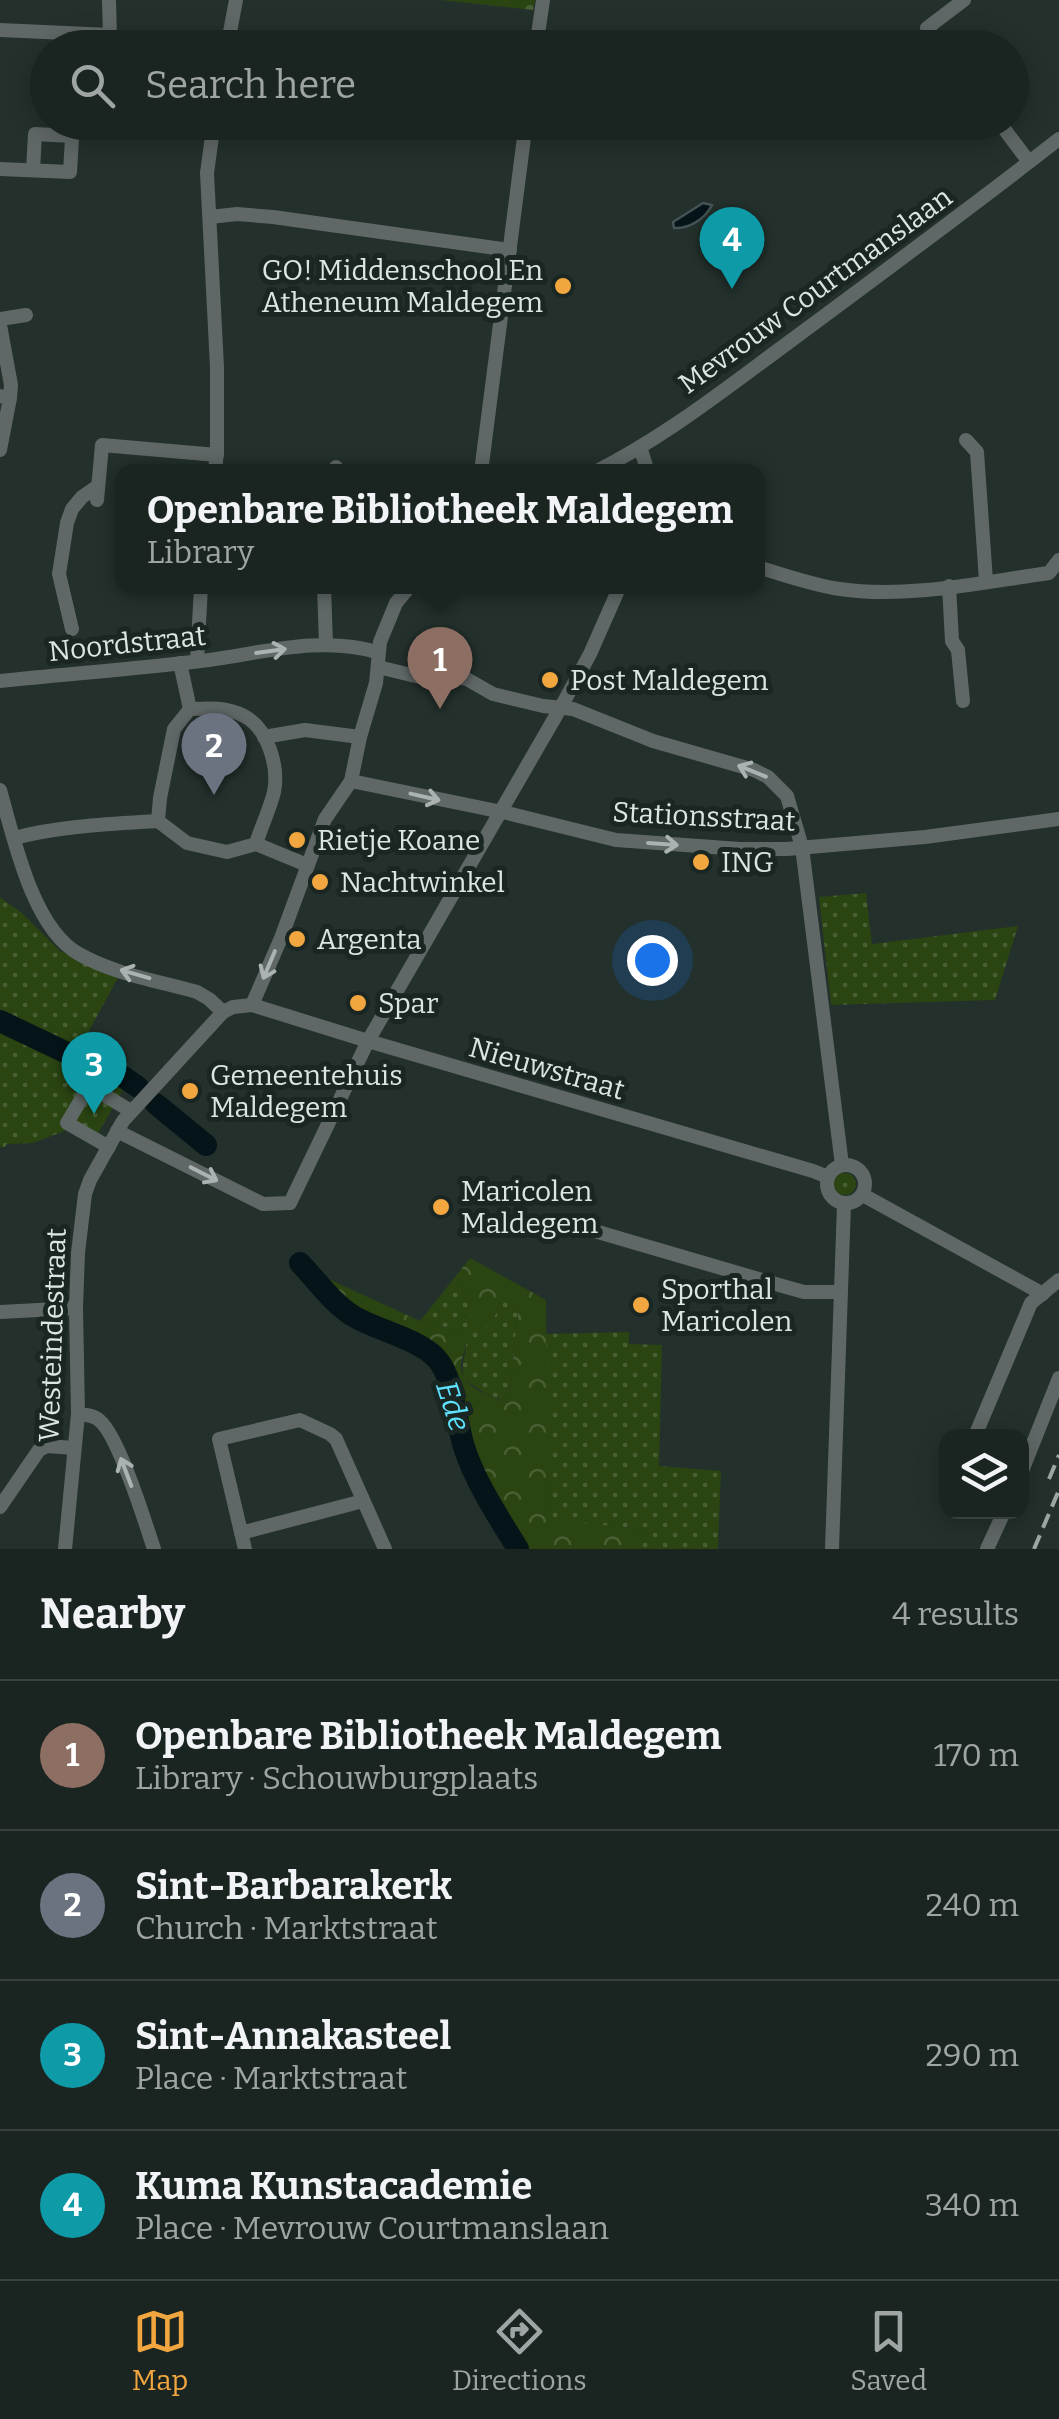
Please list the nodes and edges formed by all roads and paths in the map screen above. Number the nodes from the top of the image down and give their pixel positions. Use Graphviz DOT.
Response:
graph roads {
  1 [pos="109,0"];
  2 [pos="236,0"];
  3 [pos="543,0"];
  4 [pos="964,0"];
  5 [pos="0,30"];
  6 [pos="110,30"];
  7 [pos="230,30"];
  8 [pos="539,30"];
  9 [pos="928,30"];
  10 [pos="30,34"];
  11 [pos="1059,139"];
  12 [pos="35,140"];
  13 [pos="72,140"];
  14 [pos="212,140"];
  15 [pos="524,140"];
  16 [pos="1012,140"];
  17 [pos="1029,162"];
  18 [pos="0,168"];
  19 [pos="33,170"];
  20 [pos="210,217"];
  21 [pos="510,250"];
  22 [pos="26,315"];
  23 [pos="0,322"];
  24 [pos="5,397"];
  25 [pos="966,440"];
  26 [pos="640,447"];
  27 [pos="0,450"];
  28 [pos="217,455"];
  29 [pos="215,464"];
  30 [pos="482,464"];
  31 [pos="609,464"];
  32 [pos="645,464"];
  33 [pos="1059,560"];
  34 [pos="765,569"];
  35 [pos="986,581"];
  36 [pos="950,586"];
  37 [pos="201,594"];
  38 [pos="324,594"];
  39 [pos="403,594"];
  40 [pos="616,594"];
  41 [pos="72,628"];
  42 [pos="326,645"];
  43 [pos="378,660"];
  44 [pos="197,661"];
  45 [pos="180,663"];
  46 [pos="0,681"];
  47 [pos="963,701"];
  48 [pos="561,707"];
  49 [pos="190,709"];
  50 [pos="360,737"];
  51 [pos="264,738"];
  52 [pos="351,781"];
  53 [pos="0,790"];
  54 [pos="499,814"];
  55 [pos="1059,819"];
  56 [pos="158,821"];
  57 [pos="14,838"];
  58 [pos="256,844"];
  59 [pos="802,848"];
  60 [pos="307,865"];
  61 [pos="252,1004"];
  62 [pos="223,1012"];
  63 [pos="368,1041"];
  64 [pos="131,1111"];
  65 [pos="117,1130"];
  66 [pos="108,1147"];
  67 [pos="842,1165"];
  68 [pos="828,1178"];
  69 [pos="862,1195"];
  70 [pos="844,1204"];
  71 [pos="574,1225"];
  72 [pos="1054,1287"];
  73 [pos="841,1292"];
  74 [pos="76,1308"];
  75 [pos="0,1312"];
  76 [pos="1059,1378"];
  77 [pos="78,1414"];
  78 [pos="978,1429"];
  79 [pos="74,1448"];
  80 [pos="1029,1453"];
  81 [pos="363,1501"];
  82 [pos="0,1506"];
  83 [pos="1001,1519"];
  84 [pos="241,1533"];
  85 [pos="65,1549"];
  86 [pos="154,1549"];
  87 [pos="245,1549"];
  88 [pos="385,1549"];
  89 [pos="832,1549"];
  90 [pos="987,1549"];
  1 -- 6 [label="street"];
  2 -- 7 [label="street"];
  3 -- 8 [label="street"];
  4 -- 9 [label="street"];
  5 -- 10 [label="street"];
  11 -- 17 [label="street, Mevrouw Courtmanslaan"];
  12 -- 19 [label="street"];
  13 -- 19 [label="street"];
  14 -- 20 [label="street"];
  15 -- 21 [label="street"];
  16 -- 17 [label="street"];
  17 -- 26 [label="street, Mevrouw Courtmanslaan"];
  18 -- 19 [label="street"];
  20 -- 21 [label="street"];
  20 -- 28 [label="street"];
  21 -- 30 [label="street"];
  22 -- 23 [label="street"];
  23 -- 24 [label="street"];
  24 -- 27 [label="street"];
  25 -- 35 [label="street"];
  26 -- 31 [label="street, Mevrouw Courtmanslaan"];
  26 -- 32 [label="street"];
  28 -- 29 [label="street"];
  28 -- 41 [label="street"];
  33 -- 35 [label="street"];
  34 -- 36 [label="street"];
  35 -- 36 [label="street"];
  36 -- 47 [label="street"];
  37 -- 44 [label="street"];
  38 -- 42 [label="street"];
  39 -- 43 [label="street"];
  40 -- 48 [label="street"];
  42 -- 43 [label="street, Noordstraat"];
  44 -- 42 [label="street, Noordstraat, one-way"];
  43 -- 48 [label="street, Noordstraat"];
  43 -- 50 [label="street"];
  44 -- 45 [label="street, Noordstraat"];
  45 -- 46 [label="street, Noordstraat"];
  45 -- 49 [label="street"];
  48 -- 54 [label="street"];
  59 -- 48 [label="street, Noordstraat, one-way"];
  49 -- 51 [label="street"];
  49 -- 56 [label="street"];
  50 -- 51 [label="street"];
  50 -- 52 [label="street"];
  51 -- 58 [label="street"];
  52 -- 54 [label="street, Stationsstraat, one-way"];
  52 -- 60 [label="street"];
  53 -- 57 [label="street"];
  54 -- 59 [label="street, Stationsstraat, one-way"];
  54 -- 63 [label="street"];
  55 -- 59 [label="street, Stationsstraat"];
  56 -- 57 [label="street"];
  56 -- 58 [label="street"];
  62 -- 57 [label="street, one-way"];
  58 -- 60 [label="street"];
  59 -- 67 [label="street, Noordstraat"];
  60 -- 61 [label="street, one-way"];
  61 -- 62 [label="street"];
  61 -- 63 [label="street, Nieuwstraat"];
  62 -- 64 [label="street, Westeindestraat"];
  65 -- 63 [label="street, one-way"];
  63 -- 68 [label="street, Nieuwstraat"];
  64 -- 65 [label="street, Westeindestraat"];
  64 -- 66 [label="street"];
  65 -- 66 [label="street, Westeindestraat"];
  66 -- 74 [label="street, Westeindestraat"];
  67 -- 68 [label="street"];
  67 -- 69 [label="street"];
  68 -- 70 [label="street"];
  69 -- 70 [label="street"];
  69 -- 72 [label="street"];
  70 -- 73 [label="street"];
  71 -- 73 [label="street"];
  72 -- 78 [label="street"];
  73 -- 89 [label="street"];
  74 -- 75 [label="street"];
  74 -- 77 [label="street, Westeindestraat"];
  76 -- 80 [label="street"];
  77 -- 79 [label="street, Westeindestraat"];
  86 -- 77 [label="street, one-way"];
  79 -- 82 [label="street"];
  79 -- 85 [label="street, Westeindestraat"];
  81 -- 84 [label="street"];
  81 -- 84 [label="street"];
  81 -- 88 [label="street"];
  83 -- 90 [label="street"];
  84 -- 87 [label="street"];
}
